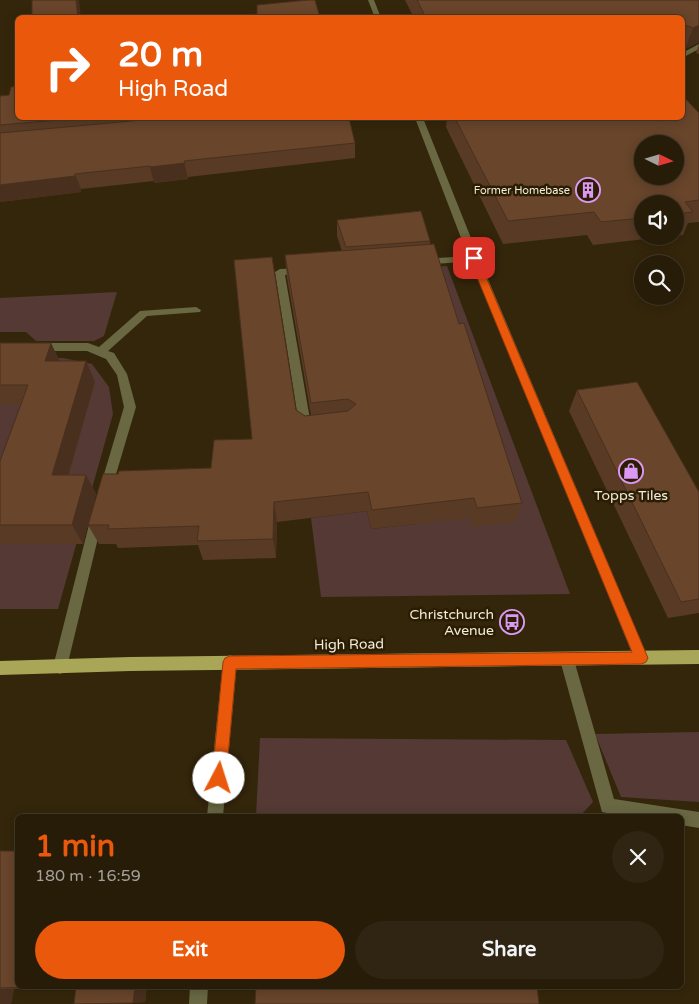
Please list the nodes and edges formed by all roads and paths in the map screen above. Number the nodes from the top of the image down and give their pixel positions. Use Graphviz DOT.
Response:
graph roads {
  1 [pos="371,0"];
  2 [pos="377,15"];
  3 [pos="699,46"];
  4 [pos="688,55"];
  5 [pos="420,120"];
  6 [pos="474,258"];
  7 [pos="416,263"];
  8 [pos="319,270"];
  9 [pos="196,310"];
  10 [pos="29,346"];
  11 [pos="100,352"];
  12 [pos="314,430"];
  13 [pos="699,656"];
  14 [pos="642,658"];
  15 [pos="567,660"];
  16 [pos="230,662"];
  17 [pos="60,666"];
  18 [pos="0,668"];
  19 [pos="215,814"];
  20 [pos="662,814"];
  21 [pos="684,818"];
  22 [pos="699,820"];
  23 [pos="199,989"];
  24 [pos="198,1004"];
  1 -- 2 [label="street"];
  3 -- 4 [label="street"];
  5 -- 6 [label="street"];
  6 -- 7 [label="street"];
  6 -- 14 [label="street"];
  8 -- 12 [label="street"];
  9 -- 11 [label="street"];
  10 -- 11 [label="street"];
  11 -- 17 [label="street"];
  13 -- 14 [label="main road, High Road"];
  14 -- 15 [label="main road, High Road"];
  15 -- 16 [label="main road, High Road"];
  15 -- 20 [label="street"];
  16 -- 17 [label="main road, High Road"];
  16 -- 19 [label="street"];
  17 -- 18 [label="main road, High Road"];
  21 -- 22 [label="street"];
  23 -- 24 [label="street"];
}
